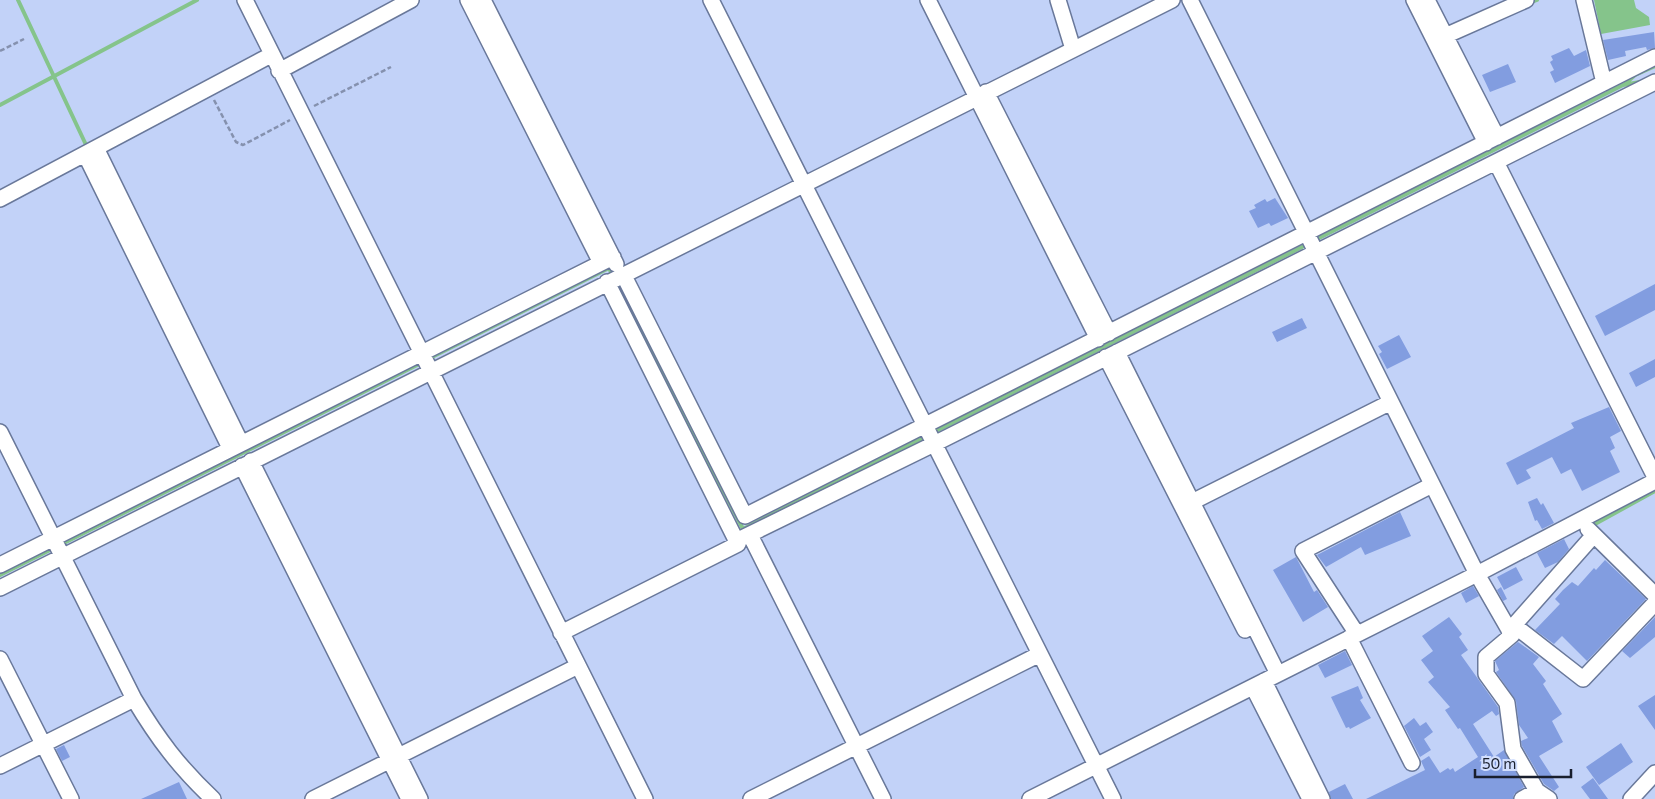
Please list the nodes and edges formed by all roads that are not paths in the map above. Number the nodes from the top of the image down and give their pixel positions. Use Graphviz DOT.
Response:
graph roads {
  1 [pos="245,0"];
  2 [pos="411,0"];
  3 [pos="468,0"];
  4 [pos="482,0"];
  5 [pos="710,0"];
  6 [pos="928,0"];
  7 [pos="1058,0"];
  8 [pos="1172,0"];
  9 [pos="1190,0"];
  10 [pos="1414,0"];
  11 [pos="1427,0"];
  12 [pos="1526,0"];
  13 [pos="1584,0"];
  14 [pos="1445,36"];
  15 [pos="1074,49"];
  16 [pos="271,55"];
  17 [pos="1655,57"];
  18 [pos="279,71"];
  19 [pos="1655,82"];
  20 [pos="1604,83"];
  21 [pos="981,95"];
  22 [pos="1491,140"];
  23 [pos="90,151"];
  24 [pos="1501,159"];
  25 [pos="804,183"];
  26 [pos="0,200"];
  27 [pos="1307,234"];
  28 [pos="1316,252"];
  29 [pos="607,260"];
  30 [pos="622,275"];
  31 [pos="607,282"];
  32 [pos="1103,336"];
  33 [pos="1112,355"];
  34 [pos="424,362"];
  35 [pos="1391,402"];
  36 [pos="925,426"];
  37 [pos="0,432"];
  38 [pos="934,444"];
  39 [pos="235,446"];
  40 [pos="1655,455"];
  41 [pos="246,464"];
  42 [pos="1655,477"];
  43 [pos="1655,481"];
  44 [pos="1432,486"];
  45 [pos="1192,502"];
  46 [pos="1581,520"];
  47 [pos="1593,536"];
  48 [pos="53,538"];
  49 [pos="743,538"];
  50 [pos="62,556"];
  51 [pos="0,565"];
  52 [pos="1476,574"];
  53 [pos="0,588"];
  54 [pos="1655,595"];
  55 [pos="1655,603"];
  56 [pos="1512,628"];
  57 [pos="561,633"];
  58 [pos="1353,636"];
  59 [pos="1040,654"];
  60 [pos="0,659"];
  61 [pos="578,666"];
  62 [pos="1266,680"];
  63 [pos="134,699"];
  64 [pos="43,744"];
  65 [pos="852,748"];
  66 [pos="394,758"];
  67 [pos="1412,763"];
  68 [pos="0,766"];
  69 [pos="1097,766"];
  70 [pos="1655,773"];
  71 [pos="1543,795"];
  72 [pos="71,799"];
  73 [pos="213,799"];
  74 [pos="313,799"];
  75 [pos="408,799"];
  76 [pos="420,799"];
  77 [pos="645,799"];
  78 [pos="750,799"];
  79 [pos="873,799"];
  80 [pos="883,799"];
  81 [pos="1030,799"];
  82 [pos="1113,799"];
  83 [pos="1310,799"];
  84 [pos="1322,799"];
  85 [pos="1522,799"];
  86 [pos="1631,799"];
  1 -- 16 [label="street"];
  2 -- 18 [label="street"];
  3 -- 29 [label="street"];
  4 -- 29 [label="street"];
  5 -- 25 [label="street"];
  6 -- 21 [label="street"];
  7 -- 15 [label="street"];
  8 -- 15 [label="street"];
  9 -- 27 [label="street"];
  10 -- 22 [label="street"];
  11 -- 14 [label="street"];
  12 -- 14 [label="street"];
  13 -- 20 [label="street"];
  14 -- 22 [label="street"];
  15 -- 21 [label="street"];
  16 -- 18 [label="street"];
  16 -- 23 [label="street"];
  17 -- 20 [label="street"];
  18 -- 34 [label="street"];
  19 -- 24 [label="street"];
  20 -- 22 [label="street"];
  21 -- 25 [label="street"];
  21 -- 32 [label="street"];
  22 -- 27 [label="street"];
  23 -- 26 [label="street"];
  23 -- 39 [label="street"];
  24 -- 28 [label="street"];
  24 -- 40 [label="street"];
  24 -- 42 [label="street"];
  25 -- 30 [label="street"];
  25 -- 36 [label="street"];
  27 -- 28 [label="street"];
  27 -- 32 [label="street"];
  28 -- 33 [label="street"];
  28 -- 35 [label="street"];
  29 -- 30 [label="street"];
  29 -- 34 [label="street"];
  30 -- 31 [label="street"];
  30 -- 36 [label="street"];
  31 -- 34 [label="street"];
  31 -- 49 [label="street"];
  32 -- 36 [label="street"];
  33 -- 38 [label="street"];
  33 -- 45 [label="street"];
  33 -- 62 [label="street"];
  34 -- 39 [label="street"];
  34 -- 41 [label="street"];
  34 -- 57 [label="street"];
  35 -- 44 [label="street"];
  35 -- 45 [label="street"];
  36 -- 38 [label="street"];
  37 -- 48 [label="street"];
  38 -- 49 [label="street"];
  38 -- 59 [label="street"];
  39 -- 48 [label="street"];
  41 -- 50 [label="street"];
  41 -- 66 [label="street"];
  43 -- 46 [label="street"];
  44 -- 52 [label="street"];
  44 -- 58 [label="street"];
  45 -- 62 [label="street"];
  46 -- 47 [label="street"];
  46 -- 52 [label="street"];
  47 -- 54 [label="street"];
  47 -- 56 [label="street"];
  48 -- 50 [label="street"];
  48 -- 51 [label="street"];
  49 -- 57 [label="street"];
  49 -- 65 [label="street"];
  50 -- 53 [label="street"];
  50 -- 63 [label="street"];
  52 -- 56 [label="street"];
  52 -- 58 [label="street"];
  55 -- 56 [label="street"];
  56 -- 71 [label="street"];
  57 -- 61 [label="street"];
  58 -- 62 [label="street"];
  58 -- 67 [label="street"];
  59 -- 65 [label="street"];
  59 -- 69 [label="street"];
  60 -- 64 [label="street"];
  61 -- 66 [label="street"];
  61 -- 77 [label="street"];
  62 -- 69 [label="street"];
  62 -- 83 [label="street"];
  62 -- 84 [label="street"];
  63 -- 64 [label="street"];
  63 -- 73 [label="street"];
  64 -- 68 [label="street"];
  64 -- 72 [label="street"];
  65 -- 78 [label="street"];
  65 -- 79 [label="street"];
  65 -- 80 [label="street"];
  66 -- 74 [label="street"];
  66 -- 75 [label="street"];
  66 -- 76 [label="street"];
  69 -- 81 [label="street"];
  69 -- 82 [label="street"];
  70 -- 86 [label="street"];
  71 -- 85 [label="street"];
}
